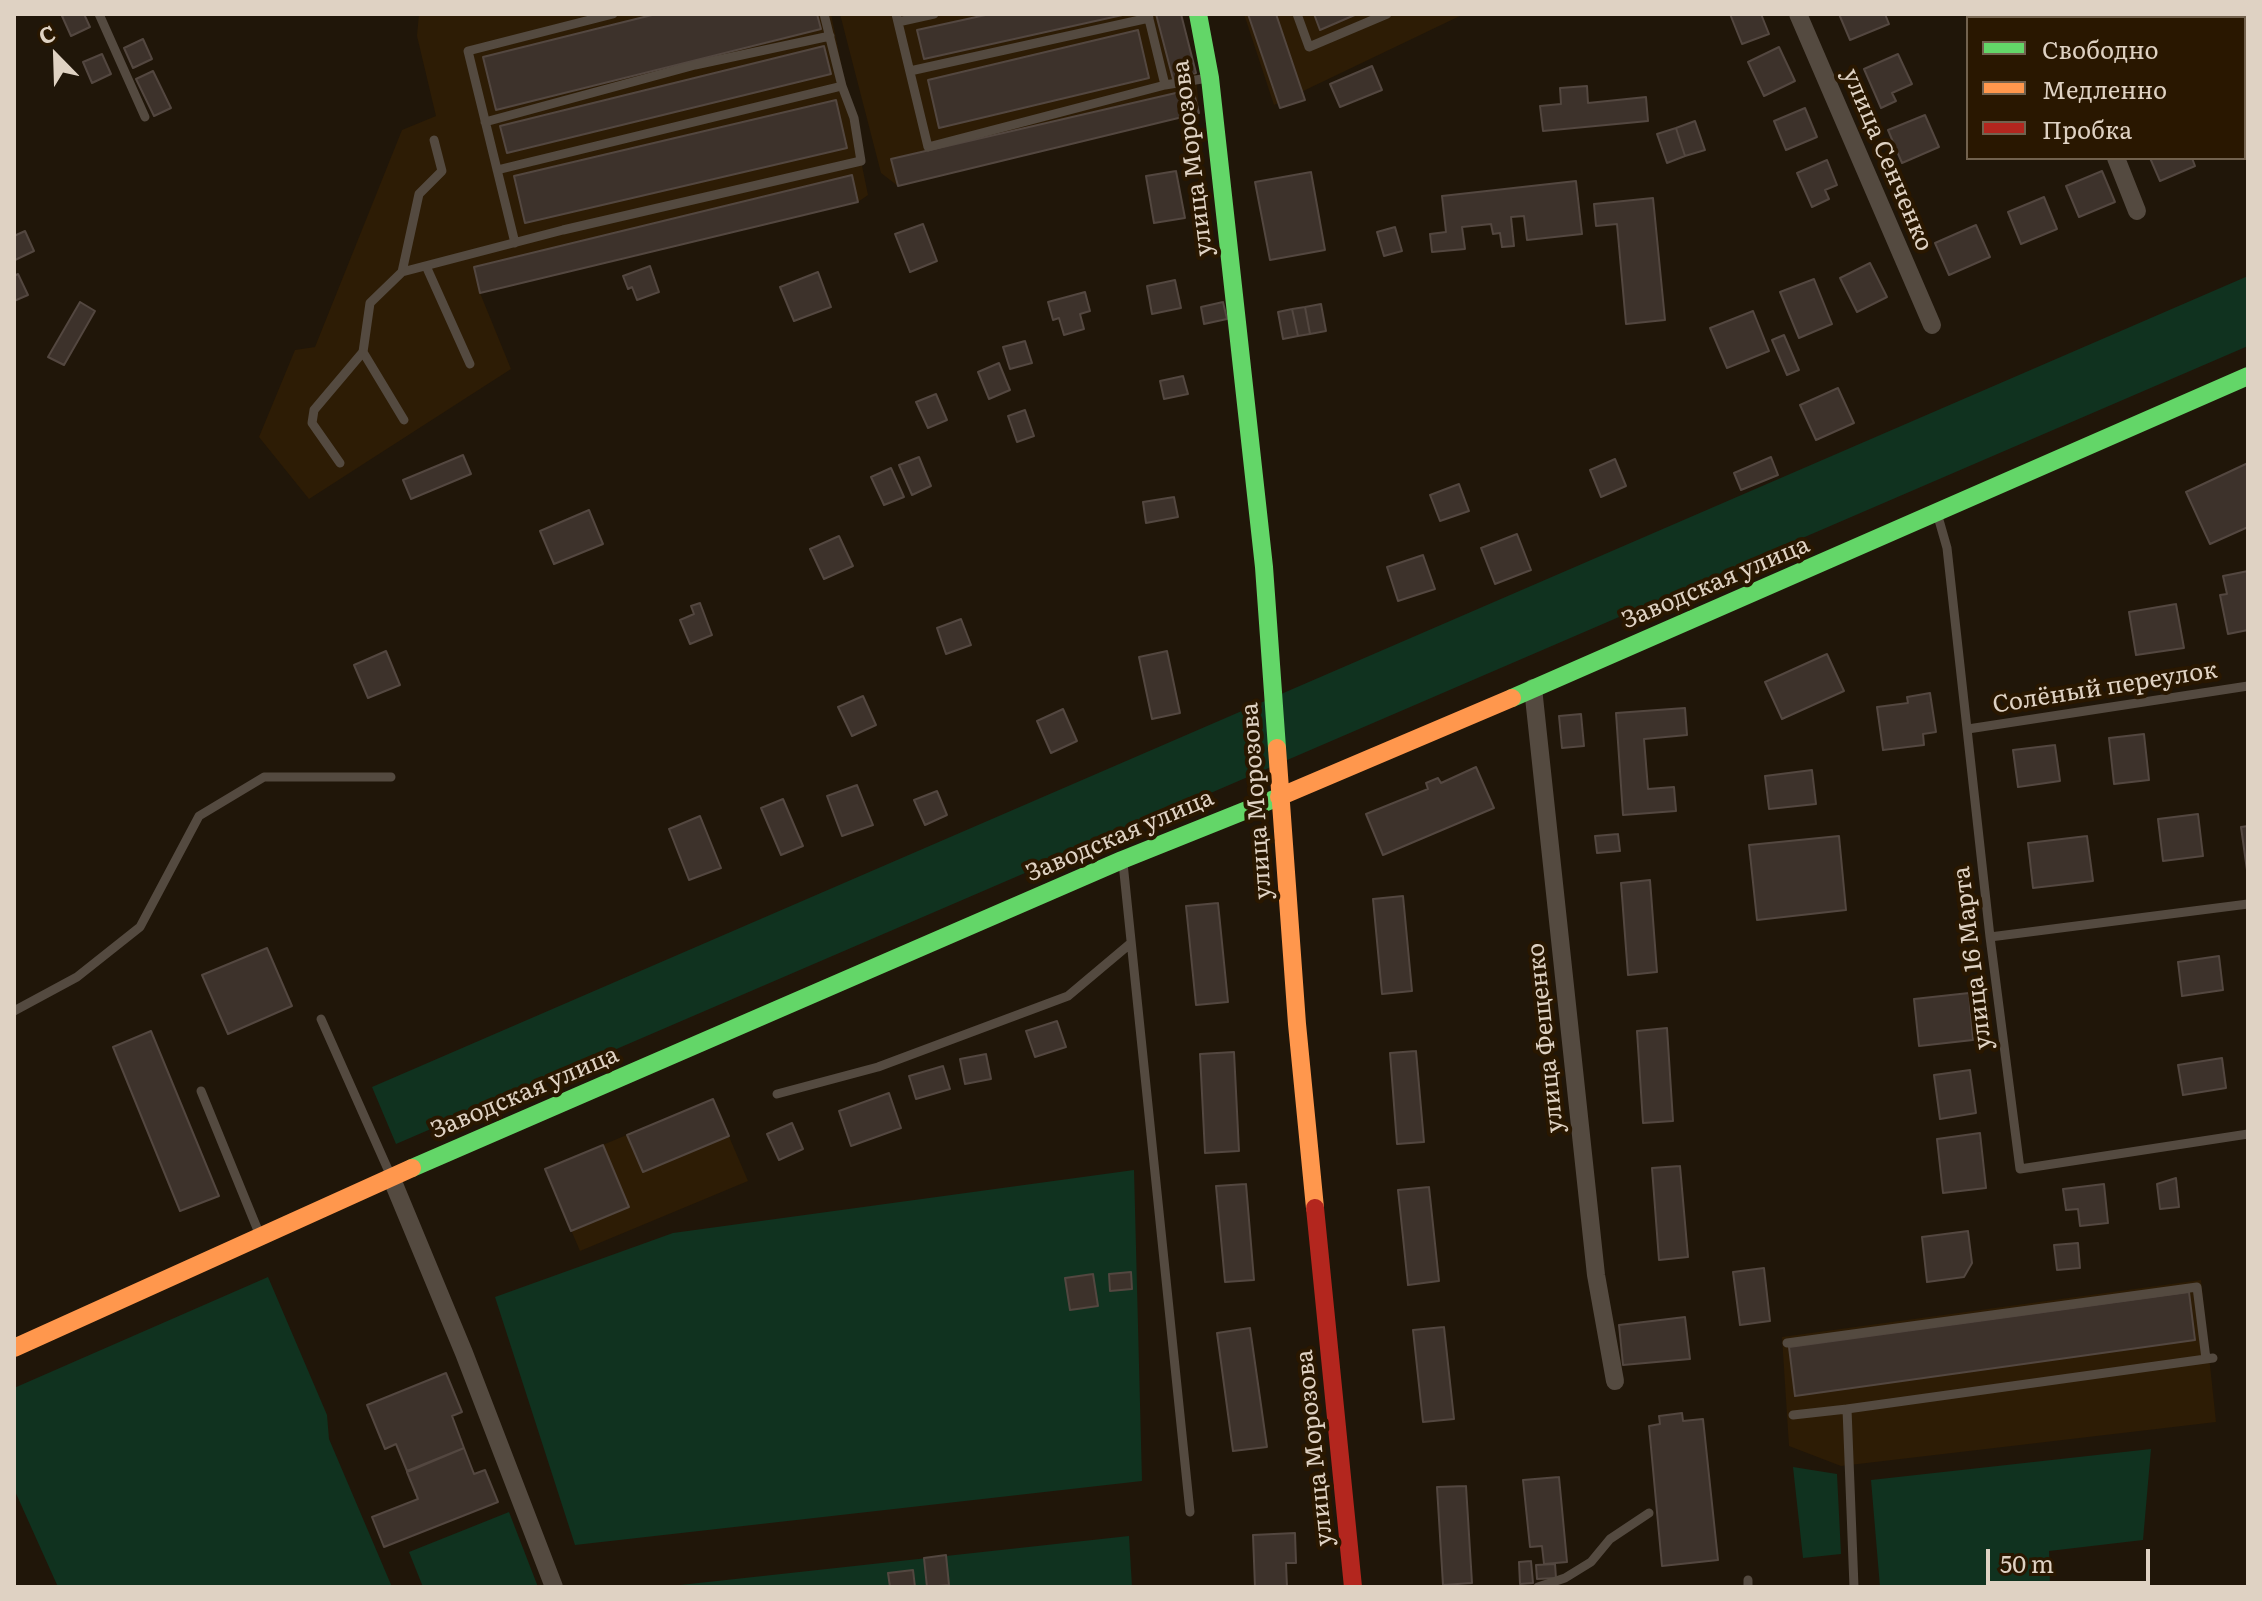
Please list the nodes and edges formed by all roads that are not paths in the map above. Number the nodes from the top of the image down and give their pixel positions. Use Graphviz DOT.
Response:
graph roads {
  1 [pos="99,14"];
  2 [pos="613,14"];
  3 [pos="824,14"];
  4 [pos="934,14"];
  5 [pos="1198,14"];
  6 [pos="1297,14"];
  7 [pos="1387,14"];
  8 [pos="1798,14"];
  9 [pos="1148,16"];
  10 [pos="897,18"];
  11 [pos="830,36"];
  12 [pos="910,71"];
  13 [pos="1210,78"];
  14 [pos="1165,85"];
  15 [pos="842,86"];
  16 [pos="145,117"];
  17 [pos="485,122"];
  18 [pos="434,140"];
  19 [pos="2117,160"];
  20 [pos="497,170"];
  21 [pos="2137,211"];
  22 [pos="515,243"];
  23 [pos="426,266"];
  24 [pos="402,272"];
  25 [pos="1932,325"];
  26 [pos="363,352"];
  27 [pos="470,364"];
  28 [pos="2248,376"];
  29 [pos="404,420"];
  30 [pos="340,463"];
  31 [pos="1937,513"];
  32 [pos="2248,686"];
  33 [pos="1533,688"];
  34 [pos="1968,729"];
  35 [pos="391,777"];
  36 [pos="1279,795"];
  37 [pos="1122,860"];
  38 [pos="2248,904"];
  39 [pos="1990,937"];
  40 [pos="1131,943"];
  41 [pos="14,1011"];
  42 [pos="321,1019"];
  43 [pos="201,1091"];
  44 [pos="777,1094"];
  45 [pos="2248,1134"];
  46 [pos="391,1177"];
  47 [pos="260,1236"];
  48 [pos="1787,1343"];
  49 [pos="14,1348"];
  50 [pos="1615,1381"];
  51 [pos="1847,1409"];
  52 [pos="1793,1415"];
  53 [pos="1190,1512"];
  54 [pos="1649,1513"];
  55 [pos="554,1587"];
  56 [pos="1353,1587"];
  57 [pos="1538,1587"];
  58 [pos="1854,1587"];
  1 -- 16 [label="lane"];
  2 -- 17 [label="lane"];
  3 -- 11 [label="lane"];
  4 -- 10 [label="lane"];
  5 -- 13 [label="street, улица Морозова"];
  6 -- 7 [label="lane"];
  8 -- 25 [label="street, улица Сенченко"];
  9 -- 12 [label="lane"];
  9 -- 14 [label="lane"];
  10 -- 12 [label="lane"];
  11 -- 15 [label="lane"];
  11 -- 17 [label="lane"];
  12 -- 14 [label="lane"];
  13 -- 14 [label="lane"];
  13 -- 36 [label="street, улица Морозова"];
  15 -- 20 [label="lane"];
  15 -- 22 [label="lane"];
  17 -- 20 [label="lane"];
  18 -- 24 [label="lane"];
  19 -- 21 [label="street"];
  20 -- 22 [label="lane"];
  22 -- 23 [label="lane"];
  23 -- 24 [label="lane"];
  23 -- 27 [label="lane"];
  24 -- 26 [label="lane"];
  26 -- 29 [label="lane"];
  26 -- 30 [label="lane"];
  28 -- 31 [label="street, Заводская улица"];
  31 -- 33 [label="street, Заводская улица"];
  31 -- 34 [label="lane, улица 16 Марта"];
  32 -- 34 [label="lane, Солёный переулок"];
  33 -- 36 [label="street, Заводская улица"];
  33 -- 50 [label="street, улица Фещенко"];
  34 -- 39 [label="lane, улица 16 Марта"];
  35 -- 41 [label="lane"];
  36 -- 37 [label="street, Заводская улица"];
  36 -- 56 [label="street, улица Морозова"];
  37 -- 40 [label="lane"];
  37 -- 46 [label="street, Заводская улица"];
  38 -- 39 [label="lane"];
  39 -- 45 [label="lane, улица 16 Марта"];
  40 -- 44 [label="lane"];
  40 -- 53 [label="lane"];
  42 -- 46 [label="lane"];
  43 -- 47 [label="lane"];
  46 -- 47 [label="street, Заводская улица"];
  46 -- 55 [label="street"];
  47 -- 49 [label="street, Заводская улица"];
  48 -- 51 [label="lane"];
  51 -- 52 [label="lane"];
  51 -- 58 [label="lane"];
  54 -- 57 [label="lane"];
}
